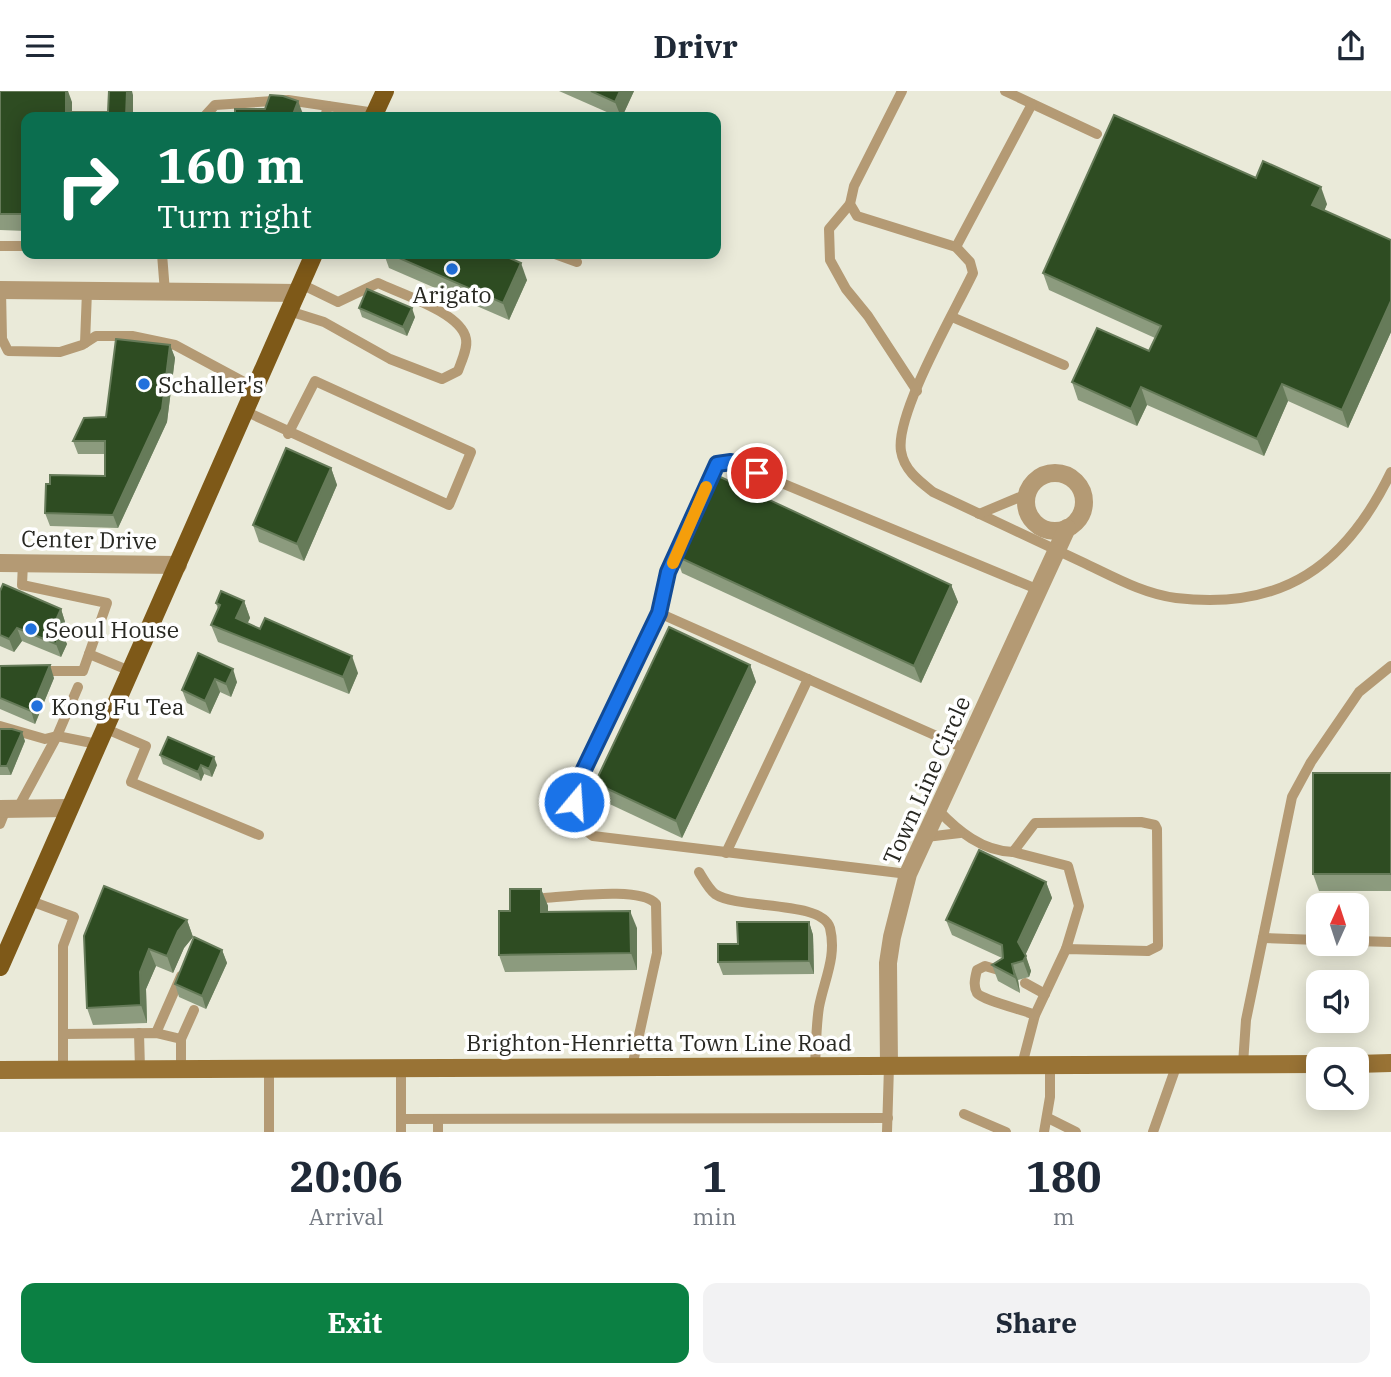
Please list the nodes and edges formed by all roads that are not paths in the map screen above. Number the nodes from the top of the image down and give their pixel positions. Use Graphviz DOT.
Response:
graph roads {
  1 [pos="385,91"];
  2 [pos="902,91"];
  3 [pos="1005,91"];
  4 [pos="1032,104"];
  5 [pos="328,106"];
  6 [pos="209,112"];
  7 [pos="326,112"];
  8 [pos="359,112"];
  9 [pos="375,112"];
  10 [pos="1097,134"];
  11 [pos="850,204"];
  12 [pos="0,246"];
  13 [pos="21,246"];
  14 [pos="956,247"];
  15 [pos="162,259"];
  16 [pos="312,259"];
  17 [pos="569,259"];
  18 [pos="577,262"];
  19 [pos="299,289"];
  20 [pos="0,290"];
  21 [pos="87,291"];
  22 [pos="165,292"];
  23 [pos="289,311"];
  24 [pos="952,317"];
  25 [pos="85,343"];
  26 [pos="1064,365"];
  27 [pos="255,388"];
  28 [pos="916,391"];
  29 [pos="245,411"];
  30 [pos="288,433"];
  31 [pos="1391,472"];
  32 [pos="1027,494"];
  33 [pos="979,514"];
  34 [pos="1067,529"];
  35 [pos="1057,550"];
  36 [pos="0,563"];
  37 [pos="23,563"];
  38 [pos="178,565"];
  39 [pos="1039,590"];
  40 [pos="659,613"];
  41 [pos="89,654"];
  42 [pos="1391,666"];
  43 [pos="27,671"];
  44 [pos="130,671"];
  45 [pos="807,679"];
  46 [pos="78,687"];
  47 [pos="0,726"];
  48 [pos="57,736"];
  49 [pos="101,736"];
  50 [pos="966,749"];
  51 [pos="68,809"];
  52 [pos="938,810"];
  53 [pos="6,813"];
  54 [pos="960,833"];
  55 [pos="259,835"];
  56 [pos="926,837"];
  57 [pos="1013,852"];
  58 [pos="726,853"];
  59 [pos="699,872"];
  60 [pos="908,874"];
  61 [pos="544,898"];
  62 [pos="28,900"];
  63 [pos="1263,938"];
  64 [pos="1306,940"];
  65 [pos="1369,941"];
  66 [pos="1391,942"];
  67 [pos="4,946"];
  68 [pos="1066,950"];
  69 [pos="186,963"];
  70 [pos="0,967"];
  71 [pos="1002,971"];
  72 [pos="1025,983"];
  73 [pos="1045,993"];
  74 [pos="194,1010"];
  75 [pos="1035,1015"];
  76 [pos="139,1033"];
  77 [pos="156,1033"];
  78 [pos="63,1034"];
  79 [pos="181,1039"];
  80 [pos="1391,1063"];
  81 [pos="1177,1064"];
  82 [pos="1243,1064"];
  83 [pos="1306,1064"];
  84 [pos="1369,1064"];
  85 [pos="1023,1065"];
  86 [pos="1050,1065"];
  87 [pos="815,1066"];
  88 [pos="889,1066"];
  89 [pos="632,1067"];
  90 [pos="269,1068"];
  91 [pos="401,1068"];
  92 [pos="140,1069"];
  93 [pos="181,1069"];
  94 [pos="0,1070"];
  95 [pos="63,1070"];
  96 [pos="964,1114"];
  97 [pos="888,1118"];
  98 [pos="1048,1118"];
  99 [pos="402,1119"];
  100 [pos="438,1119"];
  101 [pos="269,1132"];
  102 [pos="401,1132"];
  103 [pos="438,1132"];
  104 [pos="887,1132"];
  105 [pos="1006,1132"];
  106 [pos="1044,1132"];
  107 [pos="1076,1132"];
  108 [pos="1153,1132"];
  1 -- 9 [label="main road"];
  2 -- 11 [label="lane"];
  3 -- 4 [label="lane"];
  4 -- 10 [label="lane"];
  4 -- 14 [label="lane"];
  5 -- 6 [label="lane"];
  5 -- 7 [label="lane"];
  5 -- 8 [label="lane"];
  11 -- 14 [label="lane"];
  11 -- 28 [label="lane"];
  12 -- 13 [label="lane"];
  14 -- 24 [label="lane"];
  15 -- 22 [label="lane"];
  16 -- 19 [label="main road"];
  17 -- 18 [label="lane"];
  19 -- 22 [label="street"];
  19 -- 23 [label="main road"];
  19 -- 23 [label="lane"];
  20 -- 21 [label="street"];
  20 -- 25 [label="lane"];
  21 -- 22 [label="street"];
  21 -- 25 [label="lane"];
  23 -- 27 [label="main road"];
  24 -- 26 [label="lane"];
  24 -- 28 [label="lane"];
  25 -- 27 [label="lane"];
  27 -- 29 [label="main road"];
  28 -- 33 [label="lane"];
  29 -- 30 [label="lane"];
  29 -- 38 [label="main road"];
  30 -- 30 [label="lane"];
  31 -- 35 [label="lane"];
  32 -- 33 [label="lane"];
  32 -- 34 [label="street"];
  32 -- 34 [label="street, Town Line Circle"];
  33 -- 35 [label="lane"];
  34 -- 35 [label="street, Town Line Circle"];
  35 -- 39 [label="street, Town Line Circle"];
  36 -- 37 [label="street, Center Drive"];
  37 -- 38 [label="street, Center Drive"];
  37 -- 41 [label="lane"];
  38 -- 44 [label="main road"];
  39 -- 40 [label="lane"];
  39 -- 50 [label="street, Town Line Circle"];
  40 -- 45 [label="lane"];
  40 -- 58 [label="lane"];
  41 -- 43 [label="lane"];
  41 -- 44 [label="lane"];
  42 -- 63 [label="lane"];
  44 -- 49 [label="main road"];
  45 -- 50 [label="lane"];
  45 -- 58 [label="lane"];
  46 -- 48 [label="lane"];
  47 -- 48 [label="lane"];
  48 -- 49 [label="lane"];
  48 -- 53 [label="lane"];
  49 -- 51 [label="main road"];
  49 -- 55 [label="lane"];
  50 -- 52 [label="street, Town Line Circle"];
  51 -- 53 [label="street"];
  51 -- 62 [label="main road"];
  52 -- 54 [label="lane"];
  52 -- 56 [label="street, Town Line Circle"];
  54 -- 56 [label="lane"];
  54 -- 57 [label="lane"];
  56 -- 60 [label="street, Town Line Circle"];
  57 -- 68 [label="lane"];
  57 -- 68 [label="lane"];
  58 -- 60 [label="lane"];
  59 -- 87 [label="lane"];
  60 -- 88 [label="street, Town Line Circle"];
  61 -- 89 [label="lane"];
  62 -- 67 [label="main road"];
  62 -- 78 [label="lane"];
  63 -- 64 [label="lane"];
  63 -- 82 [label="lane"];
  65 -- 66 [label="lane"];
  67 -- 70 [label="main road"];
  68 -- 73 [label="lane"];
  69 -- 77 [label="lane"];
  71 -- 75 [label="lane"];
  72 -- 73 [label="lane"];
  73 -- 75 [label="lane"];
  74 -- 79 [label="lane"];
  75 -- 85 [label="lane"];
  76 -- 77 [label="lane"];
  76 -- 78 [label="lane"];
  76 -- 92 [label="lane"];
  77 -- 79 [label="lane"];
  78 -- 95 [label="lane"];
  79 -- 93 [label="lane"];
  80 -- 84 [label="street"];
  81 -- 82 [label="street, Brighton-Henrietta Town Line Road"];
  81 -- 86 [label="street, Brighton-Henrietta Town Line Road"];
  81 -- 108 [label="lane"];
  82 -- 83 [label="street, Brighton-Henrietta Town Line Road"];
  85 -- 86 [label="street, Brighton-Henrietta Town Line Road"];
  85 -- 88 [label="street, Brighton-Henrietta Town Line Road"];
  86 -- 98 [label="lane"];
  87 -- 88 [label="street, Brighton-Henrietta Town Line Road"];
  87 -- 89 [label="street, Brighton-Henrietta Town Line Road"];
  88 -- 97 [label="lane"];
  89 -- 91 [label="street, Brighton-Henrietta Town Line Road"];
  90 -- 91 [label="street, Brighton-Henrietta Town Line Road"];
  90 -- 93 [label="street, Brighton-Henrietta Town Line Road"];
  90 -- 101 [label="lane"];
  91 -- 99 [label="lane"];
  92 -- 93 [label="street, Brighton-Henrietta Town Line Road"];
  92 -- 95 [label="street, Brighton-Henrietta Town Line Road"];
  94 -- 95 [label="street, Brighton-Henrietta Town Line Road"];
  96 -- 105 [label="lane"];
  97 -- 100 [label="lane"];
  97 -- 104 [label="lane"];
  98 -- 106 [label="lane"];
  98 -- 107 [label="lane"];
  99 -- 100 [label="lane"];
  99 -- 102 [label="lane"];
  100 -- 103 [label="lane"];
}
